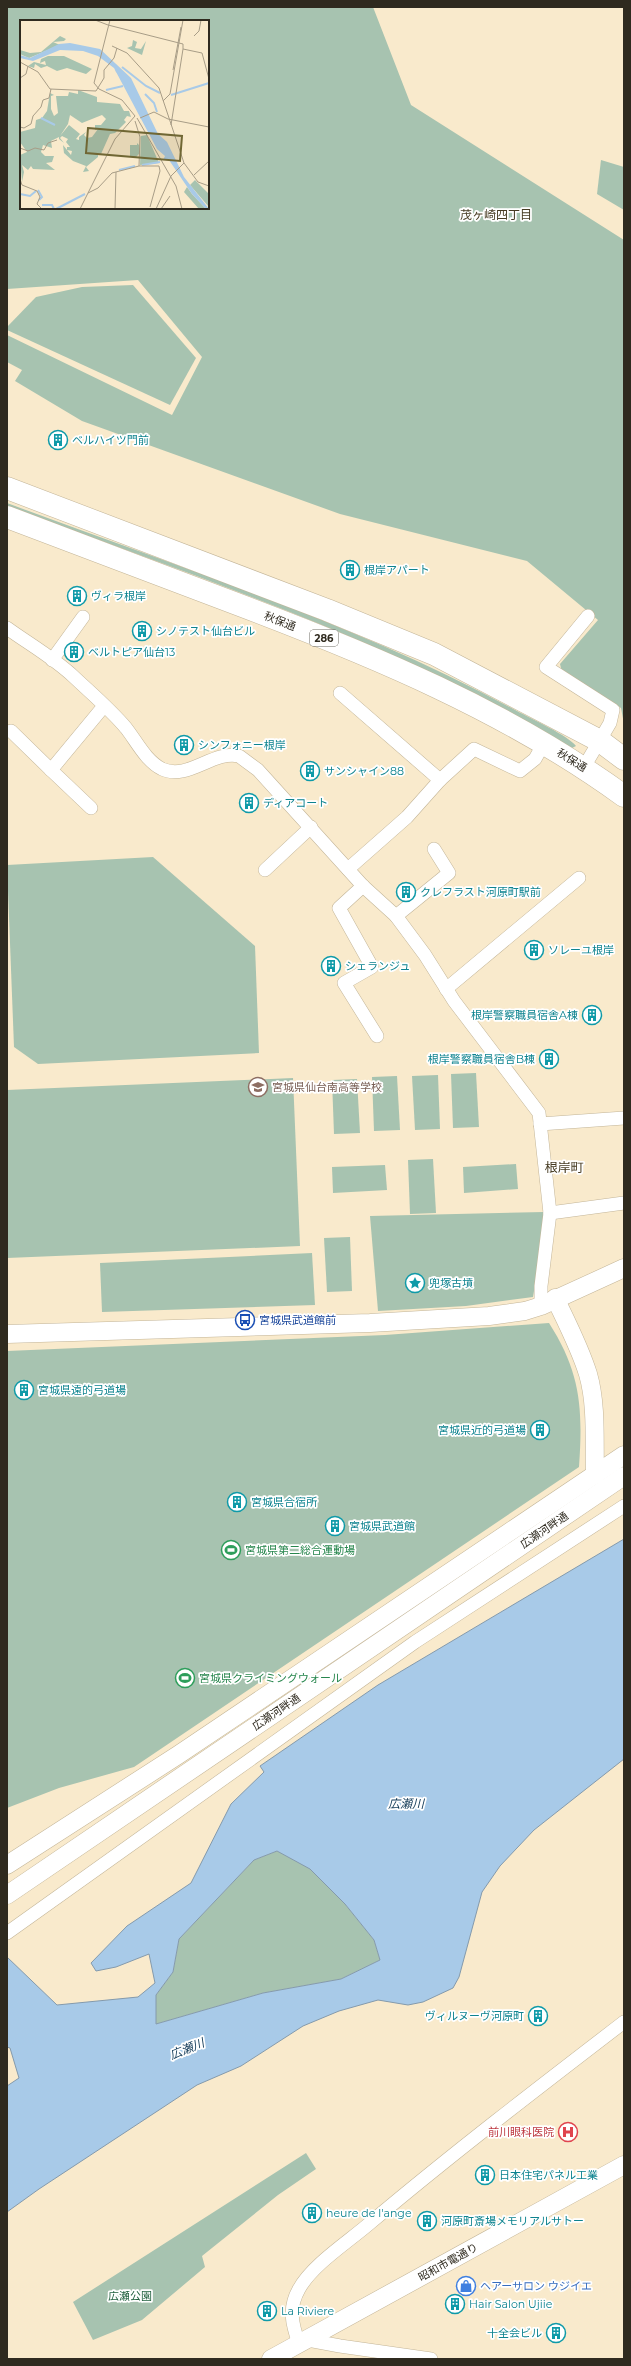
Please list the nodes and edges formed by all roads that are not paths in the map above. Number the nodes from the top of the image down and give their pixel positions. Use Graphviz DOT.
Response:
graph roads {
  1 [pos="7,488"];
  2 [pos="7,517"];
  3 [pos="588,616"];
  4 [pos="82,617"];
  5 [pos="7,628"];
  6 [pos="52,660"];
  7 [pos="340,693"];
  8 [pos="104,706"];
  9 [pos="11,731"];
  10 [pos="600,741"];
  11 [pos="544,743"];
  12 [pos="624,759"];
  13 [pos="584,767"];
  14 [pos="51,770"];
  15 [pos="440,780"];
  16 [pos="624,796"];
  17 [pos="91,808"];
  18 [pos="310,827"];
  19 [pos="434,849"];
  20 [pos="348,869"];
  21 [pos="265,870"];
  22 [pos="579,878"];
  23 [pos="364,886"];
  24 [pos="396,916"];
  25 [pos="446,990"];
  26 [pos="377,1036"];
  27 [pos="624,1118"];
  28 [pos="540,1124"];
  29 [pos="624,1203"];
  30 [pos="550,1213"];
  31 [pos="624,1268"];
  32 [pos="548,1302"];
  33 [pos="7,1334"];
  34 [pos="624,1455"];
  35 [pos="595,1475"];
  36 [pos="624,1476"];
  37 [pos="624,1506"];
  38 [pos="7,1865"];
  39 [pos="7,1895"];
  40 [pos="7,1933"];
  41 [pos="624,2022"];
  42 [pos="624,2165"];
  43 [pos="303,2342"];
  44 [pos="271,2359"];
  45 [pos="431,2359"];
  1 -- 10 [label="highway, 286"];
  2 -- 11 [label="highway, 秋保通 / 286"];
  3 -- 10 [label="street"];
  4 -- 6 [label="street"];
  5 -- 6 [label="street"];
  6 -- 8 [label="street"];
  7 -- 15 [label="street"];
  8 -- 14 [label="street"];
  8 -- 18 [label="street"];
  9 -- 14 [label="street"];
  10 -- 12 [label="highway, 286"];
  10 -- 13 [label="street"];
  11 -- 13 [label="highway, 秋保通 / 286"];
  11 -- 15 [label="street"];
  13 -- 16 [label="highway, 秋保通 / 286"];
  14 -- 17 [label="street"];
  15 -- 20 [label="street"];
  18 -- 20 [label="street"];
  18 -- 21 [label="street"];
  19 -- 24 [label="street"];
  20 -- 23 [label="street"];
  22 -- 25 [label="street"];
  23 -- 24 [label="street"];
  23 -- 26 [label="street"];
  24 -- 25 [label="street"];
  25 -- 28 [label="street"];
  27 -- 28 [label="street"];
  28 -- 30 [label="street"];
  29 -- 30 [label="street"];
  30 -- 32 [label="street"];
  31 -- 32 [label="main road"];
  32 -- 33 [label="main road"];
  32 -- 35 [label="main road"];
  34 -- 35 [label="main road, 広瀬河畔通"];
  35 -- 38 [label="main road, 広瀬河畔通"];
  36 -- 39 [label="main road, 広瀬河畔通"];
  37 -- 40 [label="street"];
  41 -- 43 [label="street"];
  42 -- 43 [label="main road, 昭和市電通り"];
  43 -- 44 [label="main road, 昭和市電通り"];
  43 -- 45 [label="street"];
}
